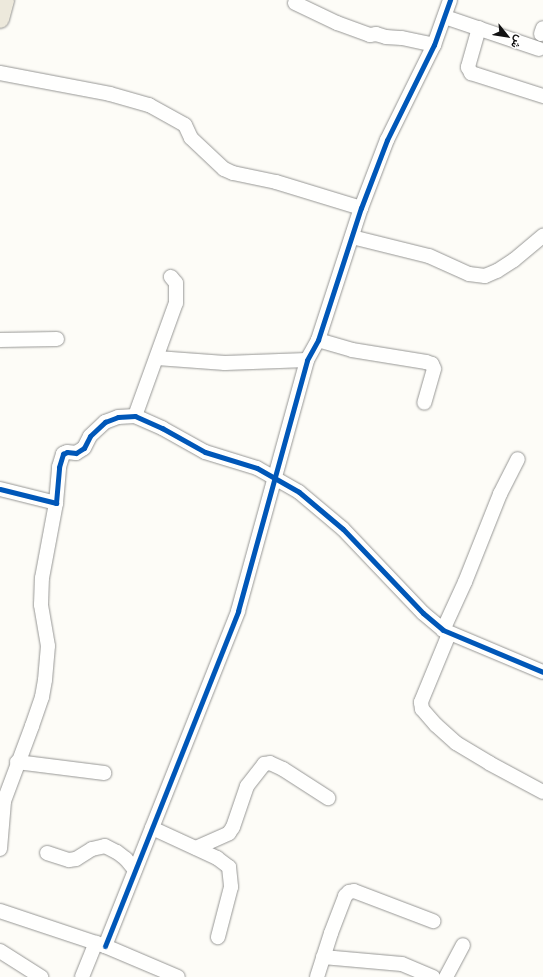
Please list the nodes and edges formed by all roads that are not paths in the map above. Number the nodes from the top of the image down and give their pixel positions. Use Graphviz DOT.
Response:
graph roads {
  1 [pos="5,0"];
  2 [pos="450,0"];
  3 [pos="295,3"];
  4 [pos="445,17"];
  5 [pos="0,19"];
  6 [pos="479,28"];
  7 [pos="434,45"];
  8 [pos="539,50"];
  9 [pos="0,73"];
  10 [pos="543,96"];
  11 [pos="361,208"];
  12 [pos="543,236"];
  13 [pos="352,237"];
  14 [pos="172,277"];
  15 [pos="57,338"];
  16 [pos="0,340"];
  17 [pos="318,340"];
  18 [pos="157,358"];
  19 [pos="307,360"];
  20 [pos="424,403"];
  21 [pos="135,416"];
  22 [pos="518,459"];
  23 [pos="276,478"];
  24 [pos="0,489"];
  25 [pos="56,503"];
  26 [pos="446,632"];
  27 [pos="543,672"];
  28 [pos="17,762"];
  29 [pos="104,773"];
  30 [pos="543,792"];
  31 [pos="328,798"];
  32 [pos="152,828"];
  33 [pos="196,848"];
  34 [pos="0,849"];
  35 [pos="47,853"];
  36 [pos="135,870"];
  37 [pos="0,911"];
  38 [pos="433,921"];
  39 [pos="218,937"];
  40 [pos="463,944"];
  41 [pos="100,945"];
  42 [pos="0,951"];
  43 [pos="323,957"];
  44 [pos="41,977"];
  45 [pos="82,977"];
  46 [pos="178,977"];
  47 [pos="317,977"];
  48 [pos="433,977"];
  49 [pos="446,977"];
  1 -- 5 [label="main road"];
  2 -- 4 [label="street"];
  3 -- 7 [label="street"];
  4 -- 6 [label="street"];
  4 -- 7 [label="street"];
  6 -- 8 [label="street"];
  6 -- 10 [label="street"];
  7 -- 11 [label="street"];
  9 -- 11 [label="street"];
  11 -- 13 [label="street"];
  12 -- 13 [label="street"];
  13 -- 17 [label="street"];
  14 -- 18 [label="street"];
  15 -- 16 [label="street"];
  17 -- 19 [label="street"];
  17 -- 20 [label="street"];
  18 -- 19 [label="street"];
  18 -- 21 [label="street"];
  19 -- 23 [label="street"];
  21 -- 23 [label="street"];
  21 -- 25 [label="street"];
  22 -- 26 [label="street"];
  23 -- 26 [label="street"];
  23 -- 32 [label="street"];
  24 -- 25 [label="street"];
  25 -- 28 [label="street"];
  26 -- 27 [label="street"];
  26 -- 30 [label="street"];
  28 -- 29 [label="street"];
  28 -- 34 [label="street"];
  31 -- 33 [label="street"];
  32 -- 33 [label="street"];
  32 -- 36 [label="street"];
  33 -- 39 [label="street"];
  35 -- 36 [label="street"];
  36 -- 41 [label="street"];
  37 -- 41 [label="street"];
  38 -- 43 [label="street"];
  40 -- 49 [label="street"];
  41 -- 45 [label="street"];
  41 -- 46 [label="street"];
  42 -- 44 [label="street"];
  43 -- 47 [label="street"];
  43 -- 48 [label="street"];
}
